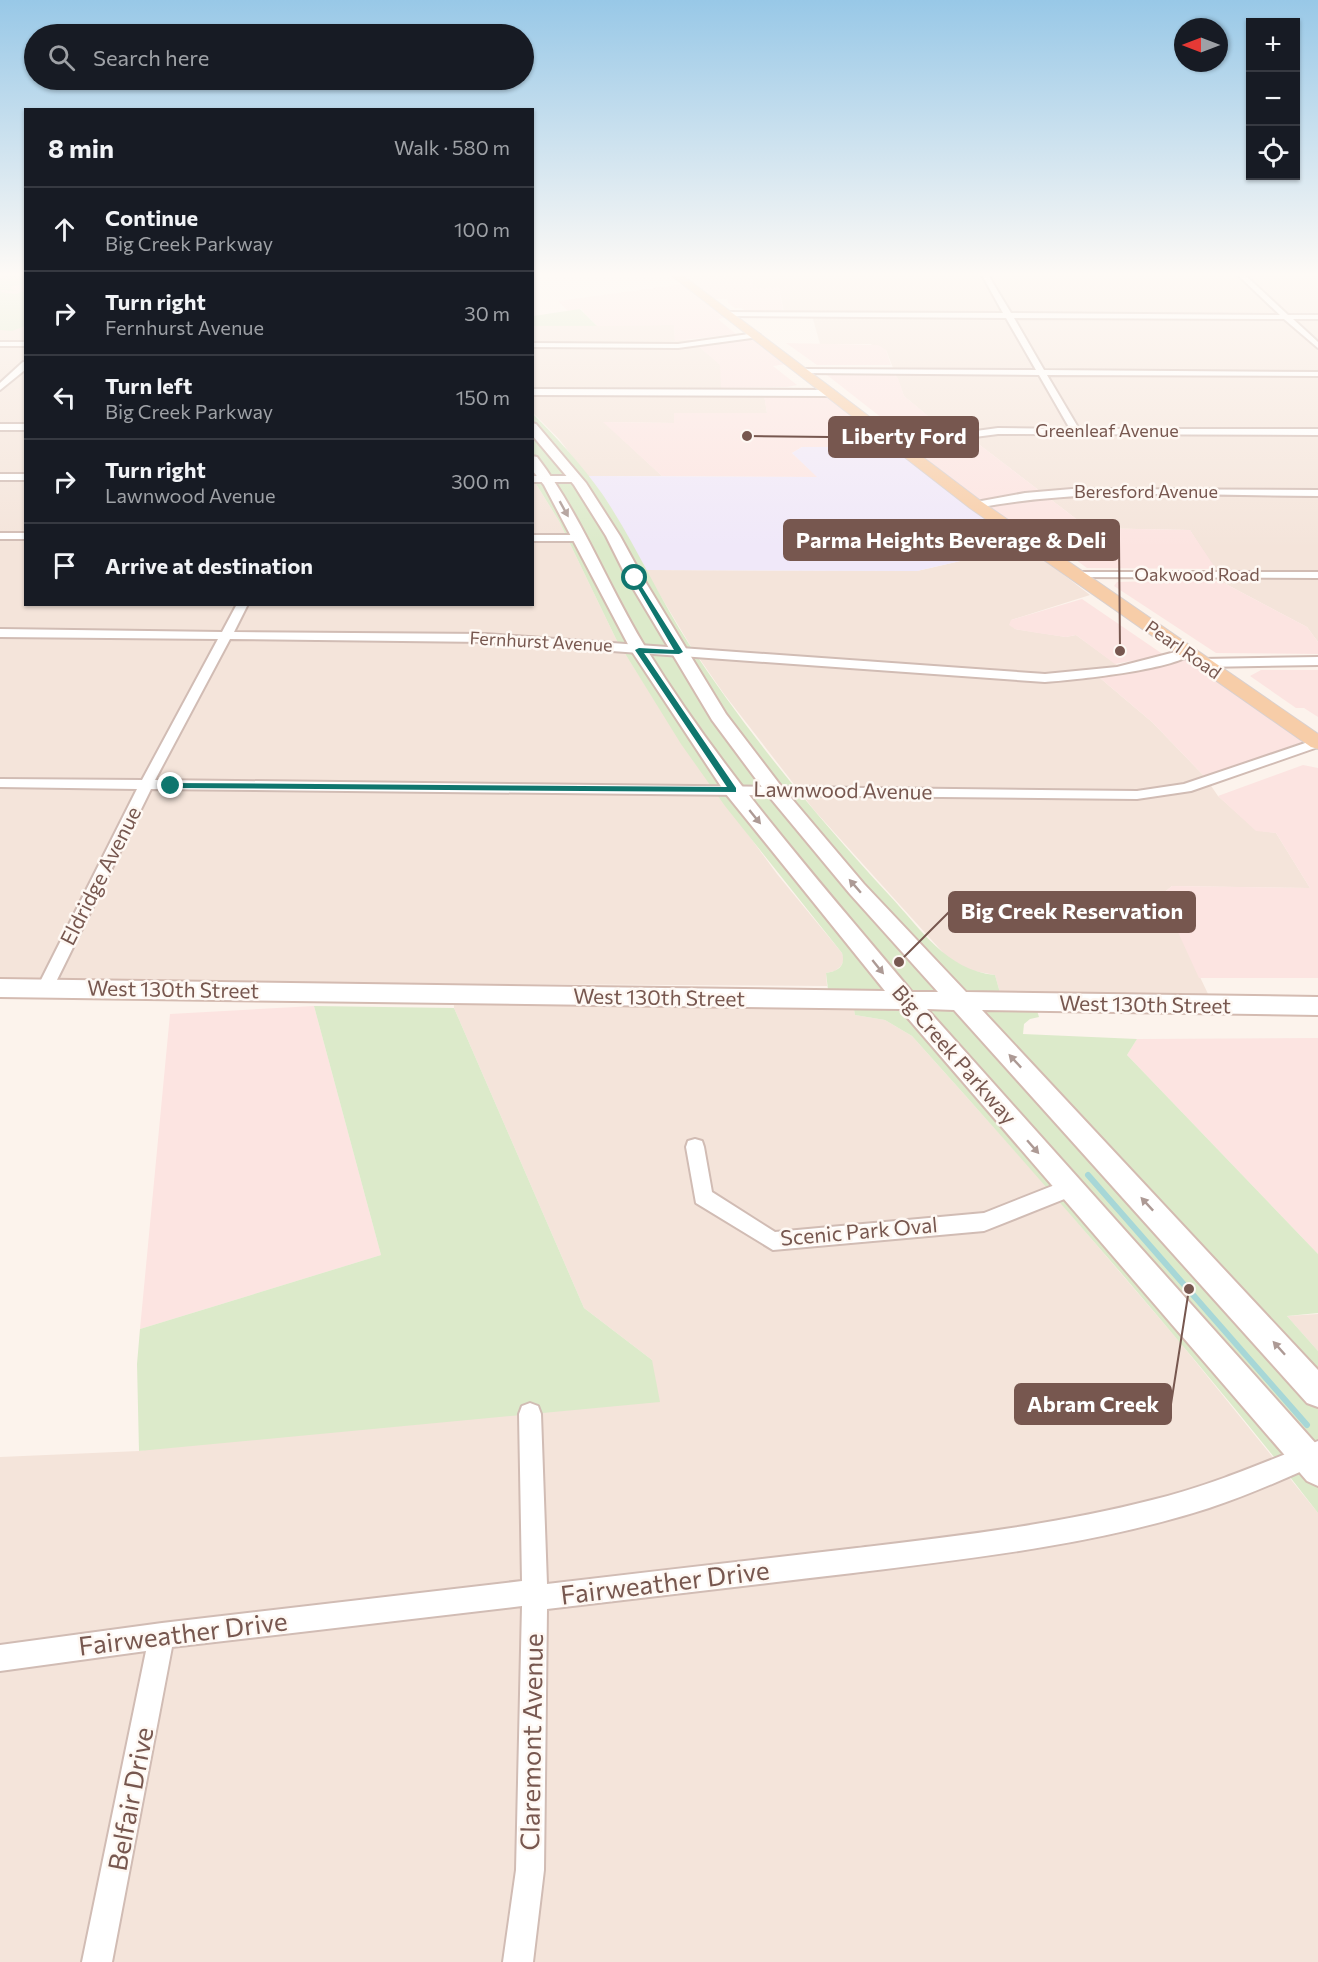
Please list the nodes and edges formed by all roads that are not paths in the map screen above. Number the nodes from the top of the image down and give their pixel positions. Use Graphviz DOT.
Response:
graph roads {
  1 [pos="23,367"];
  2 [pos="798,367"];
  3 [pos="1038,367"];
  4 [pos="804,371"];
  5 [pos="1041,372"];
  6 [pos="1318,374"];
  7 [pos="16,382"];
  8 [pos="2,384"];
  9 [pos="534,392"];
  10 [pos="832,393"];
  11 [pos="0,427"];
  12 [pos="24,427"];
  13 [pos="534,429"];
  14 [pos="1075,430"];
  15 [pos="1318,432"];
  16 [pos="898,444"];
  17 [pos="534,465"];
  18 [pos="0,477"];
  19 [pos="24,477"];
  20 [pos="540,479"];
  21 [pos="576,479"];
  22 [pos="1318,493"];
  23 [pos="976,505"];
  24 [pos="0,536"];
  25 [pos="24,536"];
  26 [pos="534,538"];
  27 [pos="580,538"];
  28 [pos="1077,574"];
  29 [pos="1318,574"];
  30 [pos="242,606"];
  31 [pos="0,633"];
  32 [pos="225,634"];
  33 [pos="639,650"];
  34 [pos="679,652"];
  35 [pos="1187,653"];
  36 [pos="1318,661"];
  37 [pos="1203,663"];
  38 [pos="1318,743"];
  39 [pos="0,783"];
  40 [pos="146,785"];
  41 [pos="733,790"];
  42 [pos="774,790"];
  43 [pos="0,988"];
  44 [pos="45,988"];
  45 [pos="907,1002"];
  46 [pos="963,1003"];
  47 [pos="1318,1006"];
  48 [pos="695,1147"];
  49 [pos="1070,1188"];
  50 [pos="1318,1392"];
  51 [pos="530,1414"];
  52 [pos="1315,1460"];
  53 [pos="535,1595"];
  54 [pos="162,1636"];
  55 [pos="0,1658"];
  56 [pos="97,1962"];
  57 [pos="518,1962"];
  1 -- 8 [label="street"];
  2 -- 4 [label="main road, Pearl Road"];
  3 -- 5 [label="street"];
  4 -- 5 [label="street"];
  4 -- 10 [label="main road, Pearl Road"];
  5 -- 6 [label="street"];
  5 -- 14 [label="street"];
  7 -- 8 [label="street"];
  9 -- 10 [label="street"];
  10 -- 16 [label="main road, Pearl Road"];
  11 -- 12 [label="street"];
  13 -- 21 [label="street, Big Creek Parkway"];
  14 -- 15 [label="street, Greenleaf Avenue"];
  14 -- 16 [label="street, Greenleaf Avenue"];
  16 -- 23 [label="main road, Pearl Road"];
  17 -- 20 [label="street, Big Creek Parkway"];
  18 -- 19 [label="street"];
  20 -- 21 [label="street"];
  20 -- 27 [label="street, Big Creek Parkway, one-way"];
  21 -- 34 [label="street, Big Creek Parkway"];
  22 -- 23 [label="street, Beresford Avenue"];
  23 -- 28 [label="main road, Pearl Road"];
  24 -- 25 [label="street"];
  26 -- 27 [label="street"];
  27 -- 33 [label="street, Big Creek Parkway"];
  28 -- 29 [label="street, Oakwood Road"];
  28 -- 35 [label="main road, Pearl Road"];
  30 -- 32 [label="street, Eldridge Avenue"];
  31 -- 32 [label="street, Fernhurst Avenue"];
  32 -- 33 [label="street, Fernhurst Avenue"];
  32 -- 40 [label="street, Eldridge Avenue"];
  33 -- 34 [label="street, Fernhurst Avenue"];
  33 -- 41 [label="street, Big Creek Parkway"];
  34 -- 35 [label="street, Fernhurst Avenue"];
  34 -- 42 [label="street, Big Creek Parkway"];
  35 -- 37 [label="main road, Pearl Road"];
  36 -- 37 [label="street"];
  37 -- 38 [label="main road, Pearl Road"];
  38 -- 42 [label="street, Lawnwood Avenue"];
  39 -- 40 [label="street, Lawnwood Avenue"];
  40 -- 41 [label="street, Lawnwood Avenue"];
  40 -- 44 [label="street, Eldridge Avenue"];
  41 -- 42 [label="street, Lawnwood Avenue"];
  41 -- 45 [label="street, Big Creek Parkway, one-way"];
  46 -- 42 [label="street, Big Creek Parkway, one-way"];
  43 -- 44 [label="street, West 130th Street"];
  44 -- 45 [label="street, West 130th Street"];
  45 -- 46 [label="street, West 130th Street"];
  45 -- 49 [label="street, Big Creek Parkway, one-way"];
  46 -- 47 [label="street, West 130th Street"];
  50 -- 46 [label="street, Big Creek Parkway, one-way"];
  48 -- 49 [label="street, Scenic Park Oval"];
  49 -- 52 [label="street, Big Creek Parkway"];
  51 -- 53 [label="street, Claremont Avenue"];
  52 -- 53 [label="street, Fairweather Drive"];
  53 -- 54 [label="street, Fairweather Drive"];
  53 -- 57 [label="street, Claremont Avenue"];
  54 -- 55 [label="street, Fairweather Drive"];
  54 -- 56 [label="street, Belfair Drive"];
}
